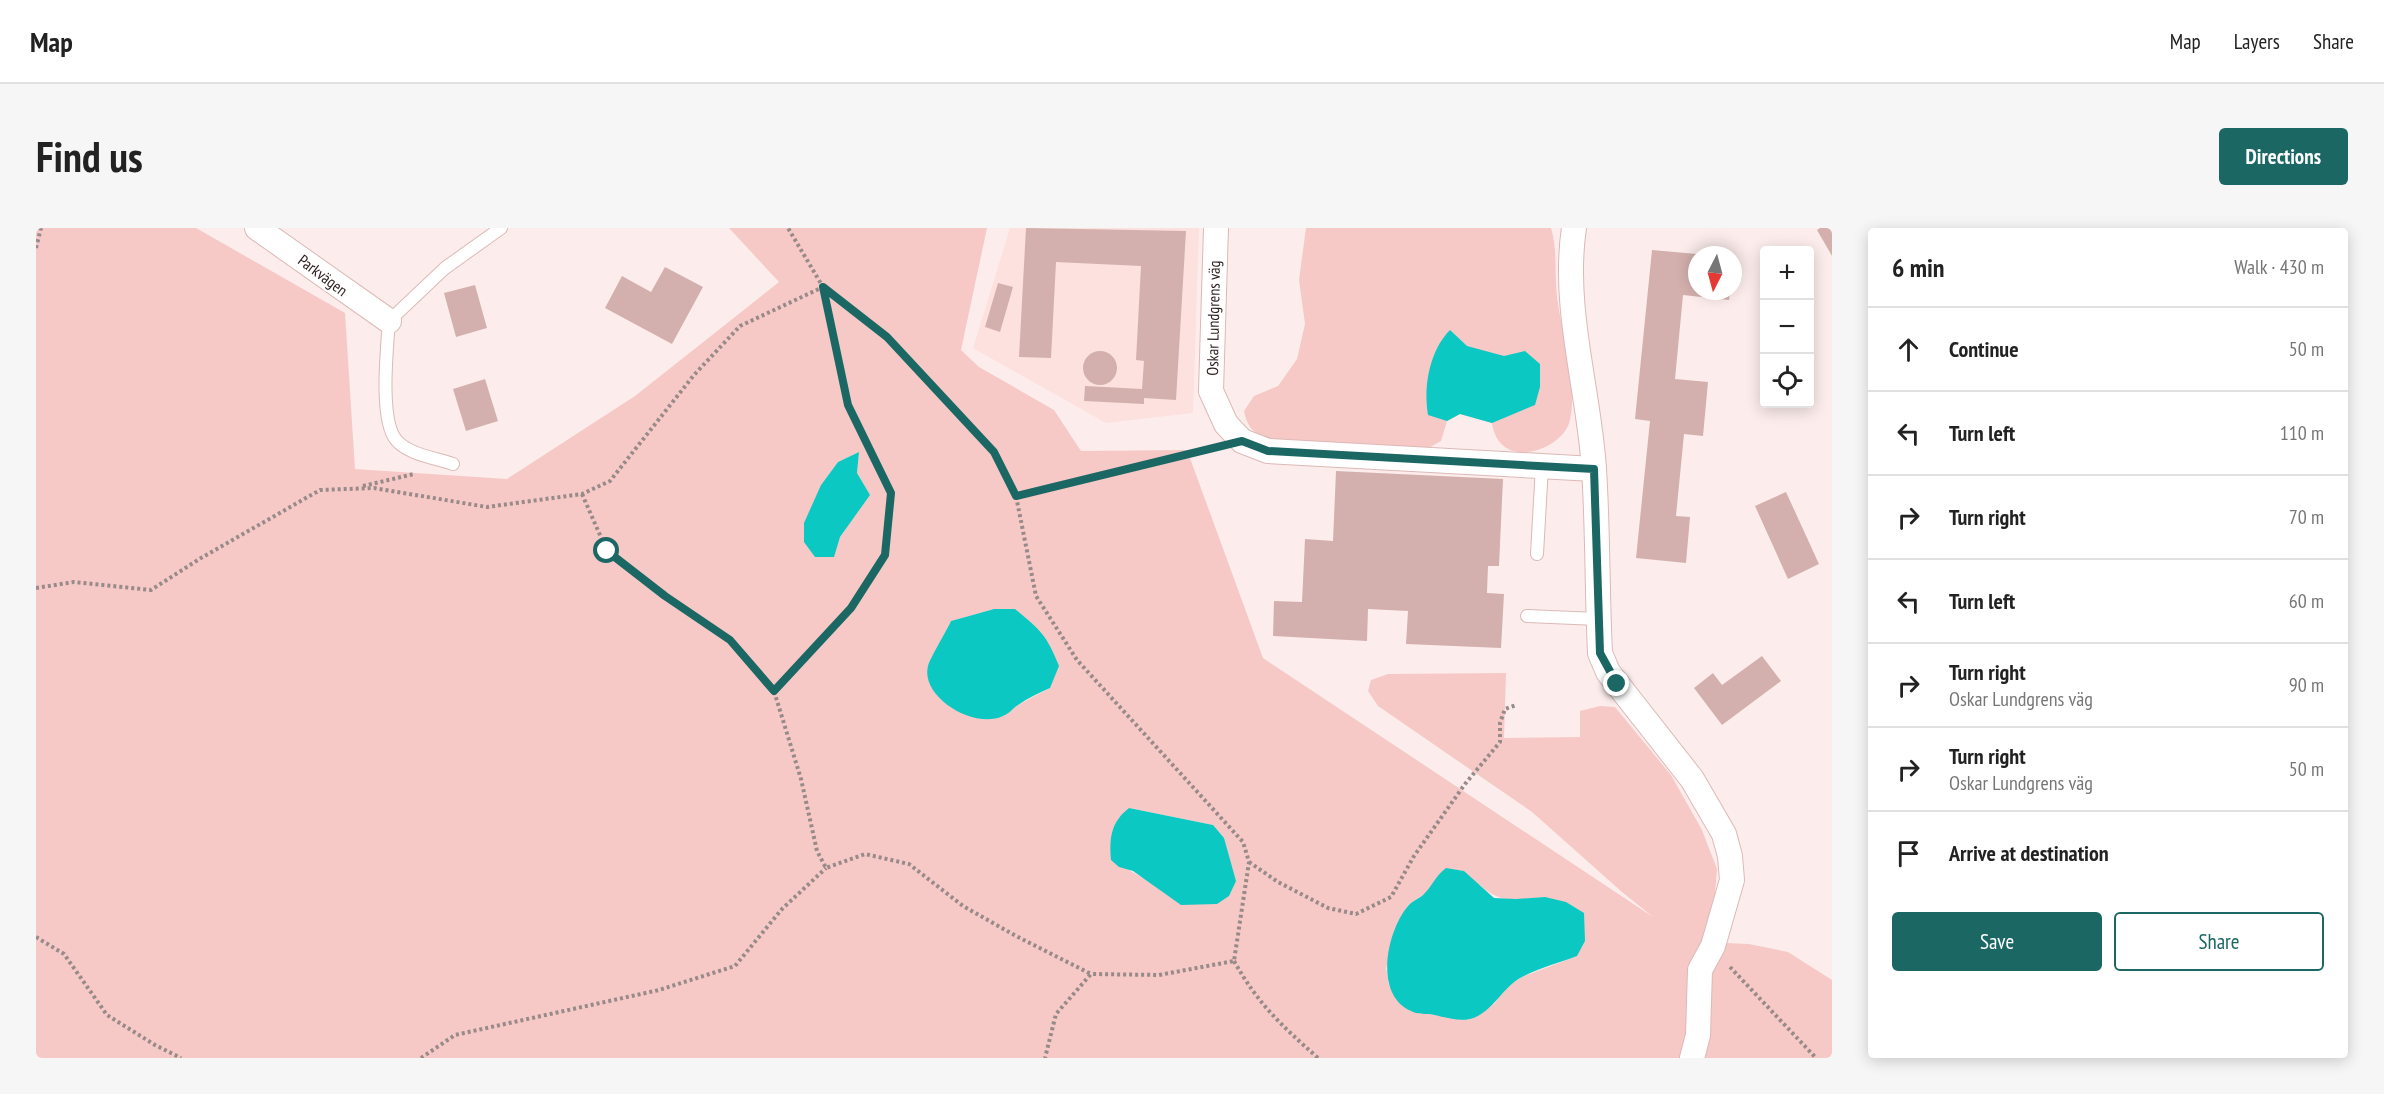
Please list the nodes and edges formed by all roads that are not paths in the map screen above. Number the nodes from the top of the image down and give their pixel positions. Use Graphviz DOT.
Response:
graph roads {
  1 [pos="258,228"];
  2 [pos="501,228"];
  3 [pos="1216,228"];
  4 [pos="1574,228"];
  5 [pos="389,321"];
  6 [pos="453,464"];
  7 [pos="1542,466"];
  8 [pos="1594,469"];
  9 [pos="1537,554"];
  10 [pos="1527,616"];
  11 [pos="1598,619"];
  12 [pos="1692,1058"];
  1 -- 5 [label="street, Parkvägen"];
  2 -- 5 [label="lane"];
  3 -- 7 [label="street, Oskar Lundgrens väg"];
  4 -- 8 [label="street"];
  5 -- 6 [label="lane"];
  7 -- 8 [label="street"];
  7 -- 9 [label="lane"];
  8 -- 11 [label="street"];
  10 -- 11 [label="lane"];
  11 -- 12 [label="street"];
}
